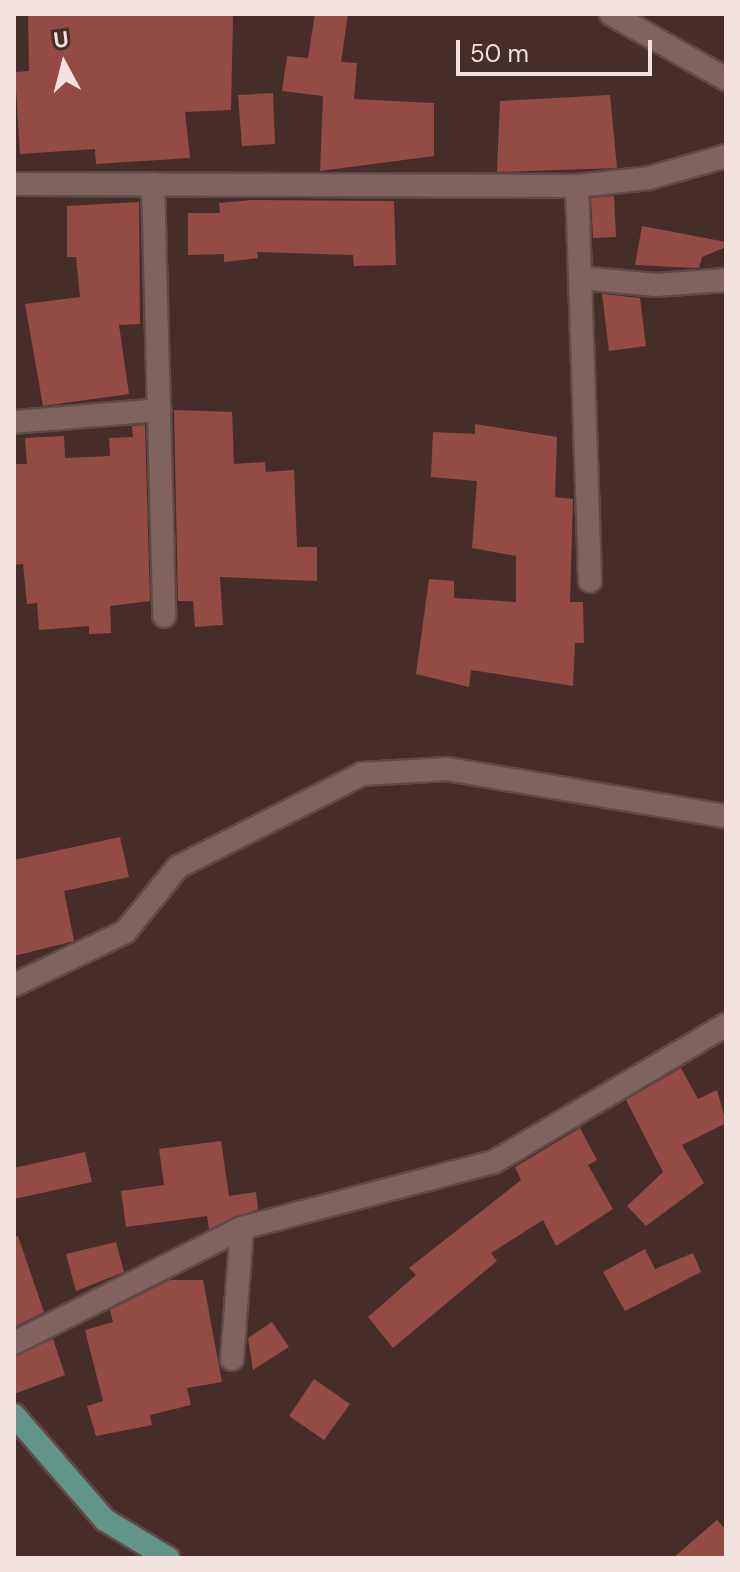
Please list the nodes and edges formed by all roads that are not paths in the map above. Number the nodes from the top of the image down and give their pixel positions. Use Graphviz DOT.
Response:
graph roads {
  1 [pos="611,14"];
  2 [pos="726,79"];
  3 [pos="726,156"];
  4 [pos="14,184"];
  5 [pos="153,184"];
  6 [pos="577,186"];
  7 [pos="581,278"];
  8 [pos="726,280"];
  9 [pos="160,410"];
  10 [pos="14,422"];
  11 [pos="590,581"];
  12 [pos="164,616"];
  13 [pos="726,816"];
  14 [pos="14,985"];
  15 [pos="726,1025"];
  16 [pos="242,1228"];
  17 [pos="14,1343"];
  18 [pos="232,1359"];
  19 [pos="14,1415"];
  20 [pos="168,1558"];
  1 -- 2 [label="street"];
  3 -- 6 [label="street"];
  4 -- 5 [label="street"];
  5 -- 6 [label="street"];
  5 -- 9 [label="street"];
  6 -- 7 [label="street"];
  7 -- 8 [label="street"];
  7 -- 11 [label="street"];
  9 -- 10 [label="street"];
  9 -- 12 [label="street"];
  13 -- 14 [label="street"];
  15 -- 16 [label="street"];
  16 -- 17 [label="street"];
  16 -- 18 [label="street"];
  19 -- 20 [label="main road"];
}
